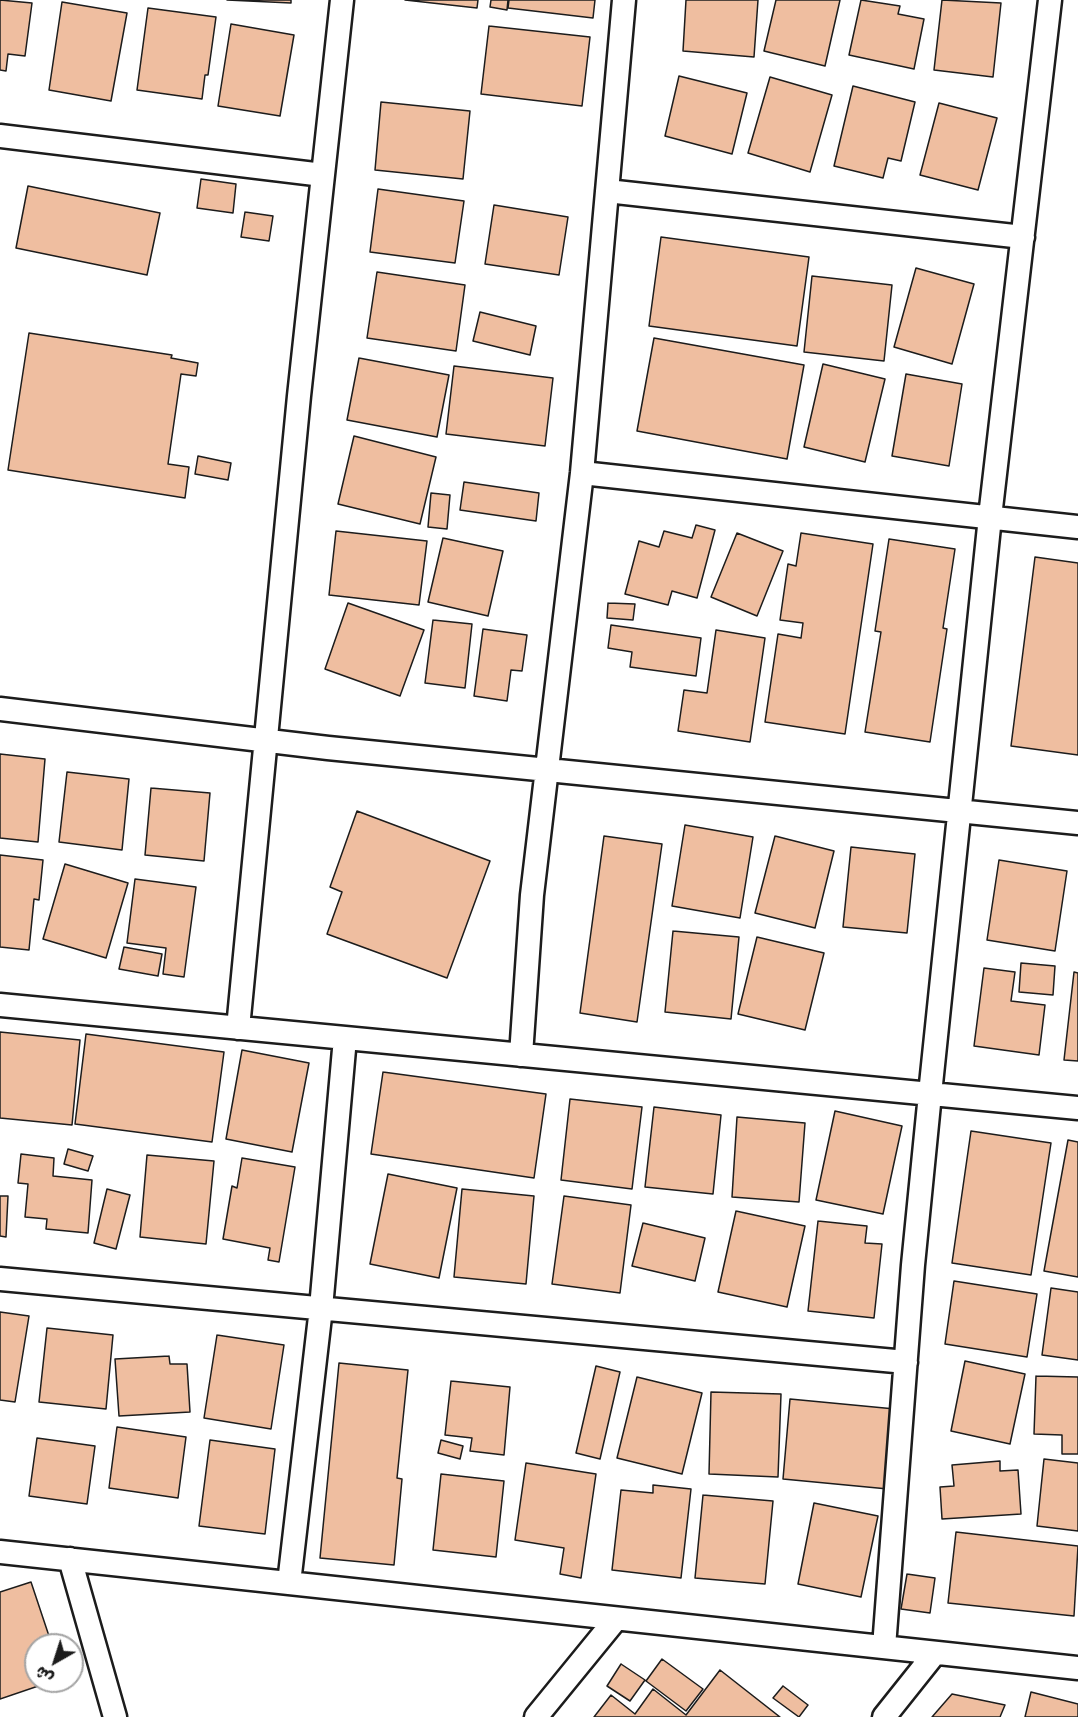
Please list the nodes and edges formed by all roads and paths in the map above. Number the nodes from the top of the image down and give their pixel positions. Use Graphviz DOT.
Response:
graph roads {
  1 [pos="342,0"];
  2 [pos="624,0"];
  3 [pos="1050,0"];
  4 [pos="0,136"];
  5 [pos="323,176"];
  6 [pos="607,191"];
  7 [pos="1023,237"];
  8 [pos="582,473"];
  9 [pos="990,517"];
  10 [pos="1078,527"];
  11 [pos="0,709"];
  12 [pos="266,741"];
  13 [pos="545,770"];
  14 [pos="962,812"];
  15 [pos="1078,823"];
  16 [pos="0,1005"];
  17 [pos="238,1028"];
  18 [pos="345,1038"];
  19 [pos="521,1055"];
  20 [pos="930,1094"];
  21 [pos="1078,1108"];
  22 [pos="0,1279"];
  23 [pos="321,1308"];
  24 [pos="906,1362"];
  25 [pos="0,1552"];
  26 [pos="70,1559"];
  27 [pos="289,1583"];
  28 [pos="616,1619"];
  29 [pos="884,1647"];
  30 [pos="935,1653"];
  31 [pos="1078,1668"];
  32 [pos="115,1717"];
  33 [pos="536,1717"];
  34 [pos="884,1717"];
  1 -- 5 [label="street"];
  2 -- 6 [label="street"];
  3 -- 7 [label="street"];
  4 -- 5 [label="street"];
  5 -- 12 [label="street"];
  6 -- 7 [label="street"];
  6 -- 8 [label="street"];
  7 -- 9 [label="street"];
  8 -- 9 [label="street"];
  8 -- 13 [label="street"];
  9 -- 10 [label="street"];
  9 -- 14 [label="street"];
  11 -- 12 [label="street"];
  12 -- 13 [label="street"];
  12 -- 17 [label="street"];
  13 -- 14 [label="street"];
  13 -- 19 [label="street"];
  14 -- 15 [label="street"];
  14 -- 20 [label="street"];
  16 -- 17 [label="street"];
  17 -- 18 [label="street"];
  18 -- 19 [label="street"];
  18 -- 23 [label="street"];
  19 -- 20 [label="street"];
  20 -- 21 [label="street"];
  20 -- 24 [label="street"];
  22 -- 23 [label="street"];
  23 -- 24 [label="street"];
  23 -- 27 [label="street"];
  24 -- 29 [label="street"];
  25 -- 26 [label="street"];
  26 -- 27 [label="street"];
  26 -- 32 [label="street"];
  27 -- 28 [label="street"];
  28 -- 29 [label="street"];
  28 -- 33 [label="street"];
  29 -- 30 [label="street"];
  30 -- 31 [label="street"];
  30 -- 34 [label="street"];
}
